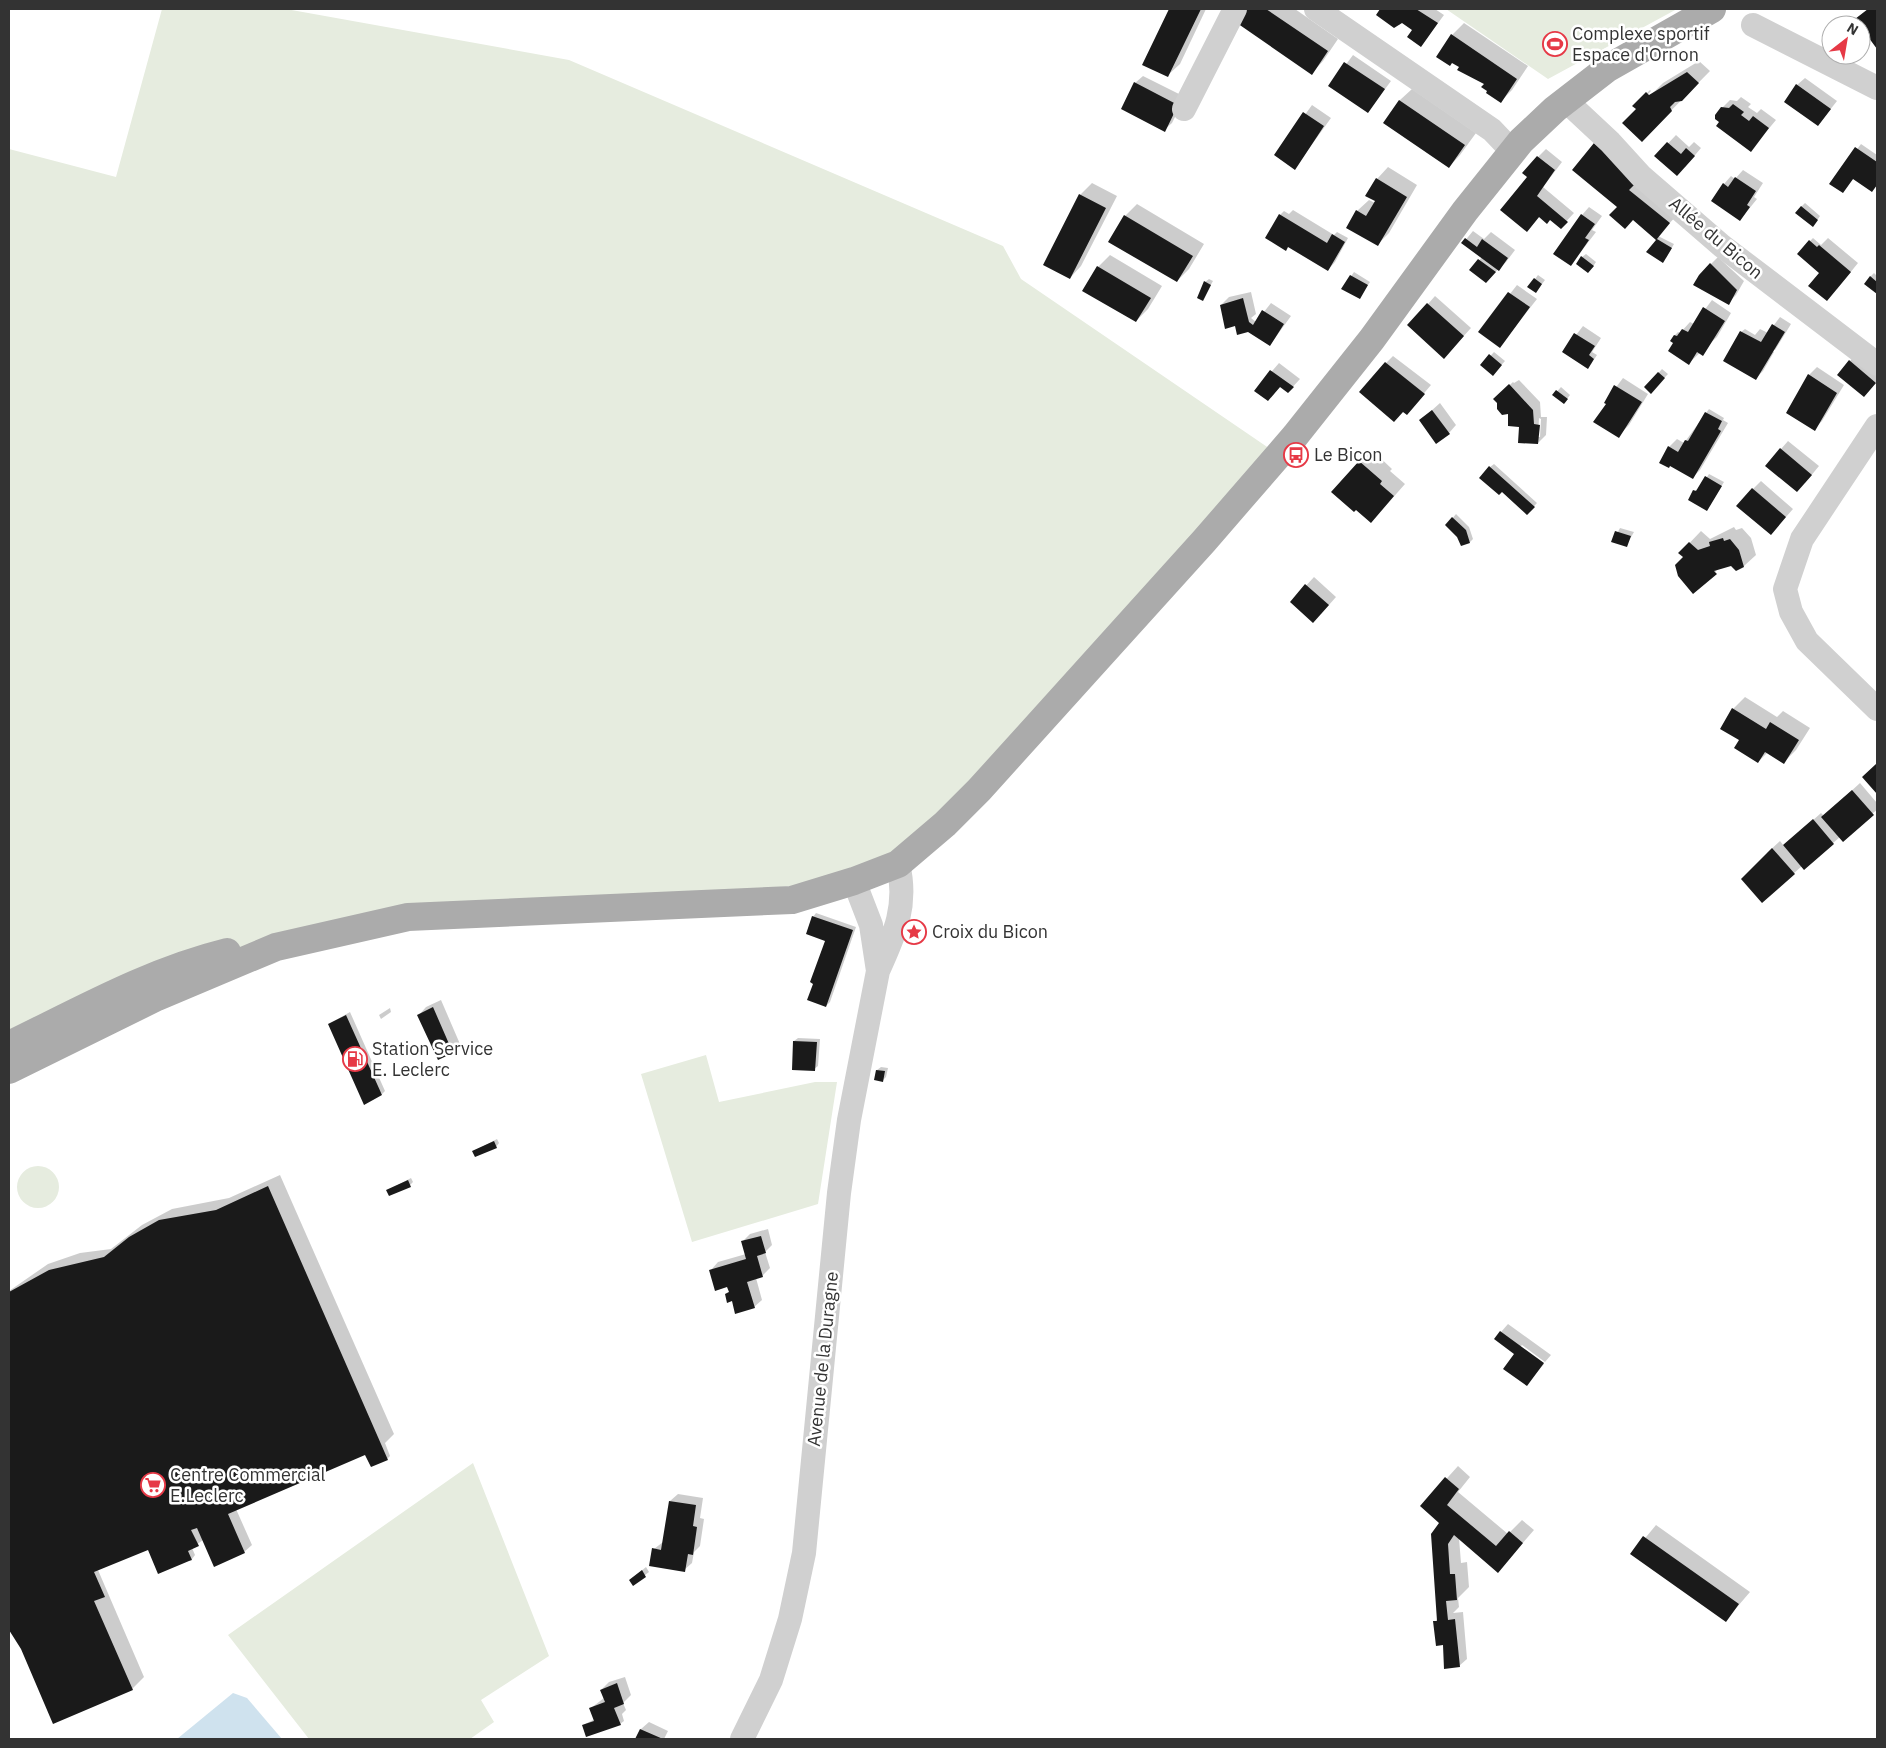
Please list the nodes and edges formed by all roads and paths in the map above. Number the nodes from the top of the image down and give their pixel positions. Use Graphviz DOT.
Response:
graph roads {
  1 [pos="1235,9"];
  2 [pos="1316,9"];
  3 [pos="1712,9"];
  4 [pos="1753,25"];
  5 [pos="1877,88"];
  6 [pos="1565,100"];
  7 [pos="1184,109"];
  8 [pos="1512,151"];
  9 [pos="1877,364"];
  10 [pos="1877,426"];
  11 [pos="1877,709"];
  12 [pos="898,864"];
  13 [pos="854,882"];
  14 [pos="398,919"];
  15 [pos="878,971"];
  16 [pos="9,1045"];
  17 [pos="9,1070"];
  18 [pos="742,1739"];
  1 -- 7 [label="street"];
  2 -- 8 [label="street"];
  3 -- 6 [label="main road"];
  4 -- 5 [label="street"];
  6 -- 8 [label="main road"];
  6 -- 9 [label="street, Allée du Bicon"];
  8 -- 12 [label="main road"];
  10 -- 11 [label="street"];
  12 -- 13 [label="main road"];
  12 -- 15 [label="street, Avenue de la Duragne"];
  13 -- 14 [label="main road"];
  13 -- 15 [label="street, Avenue de la Duragne"];
  14 -- 16 [label="main road"];
  14 -- 17 [label="main road"];
  15 -- 18 [label="street, Avenue de la Duragne"];
}
